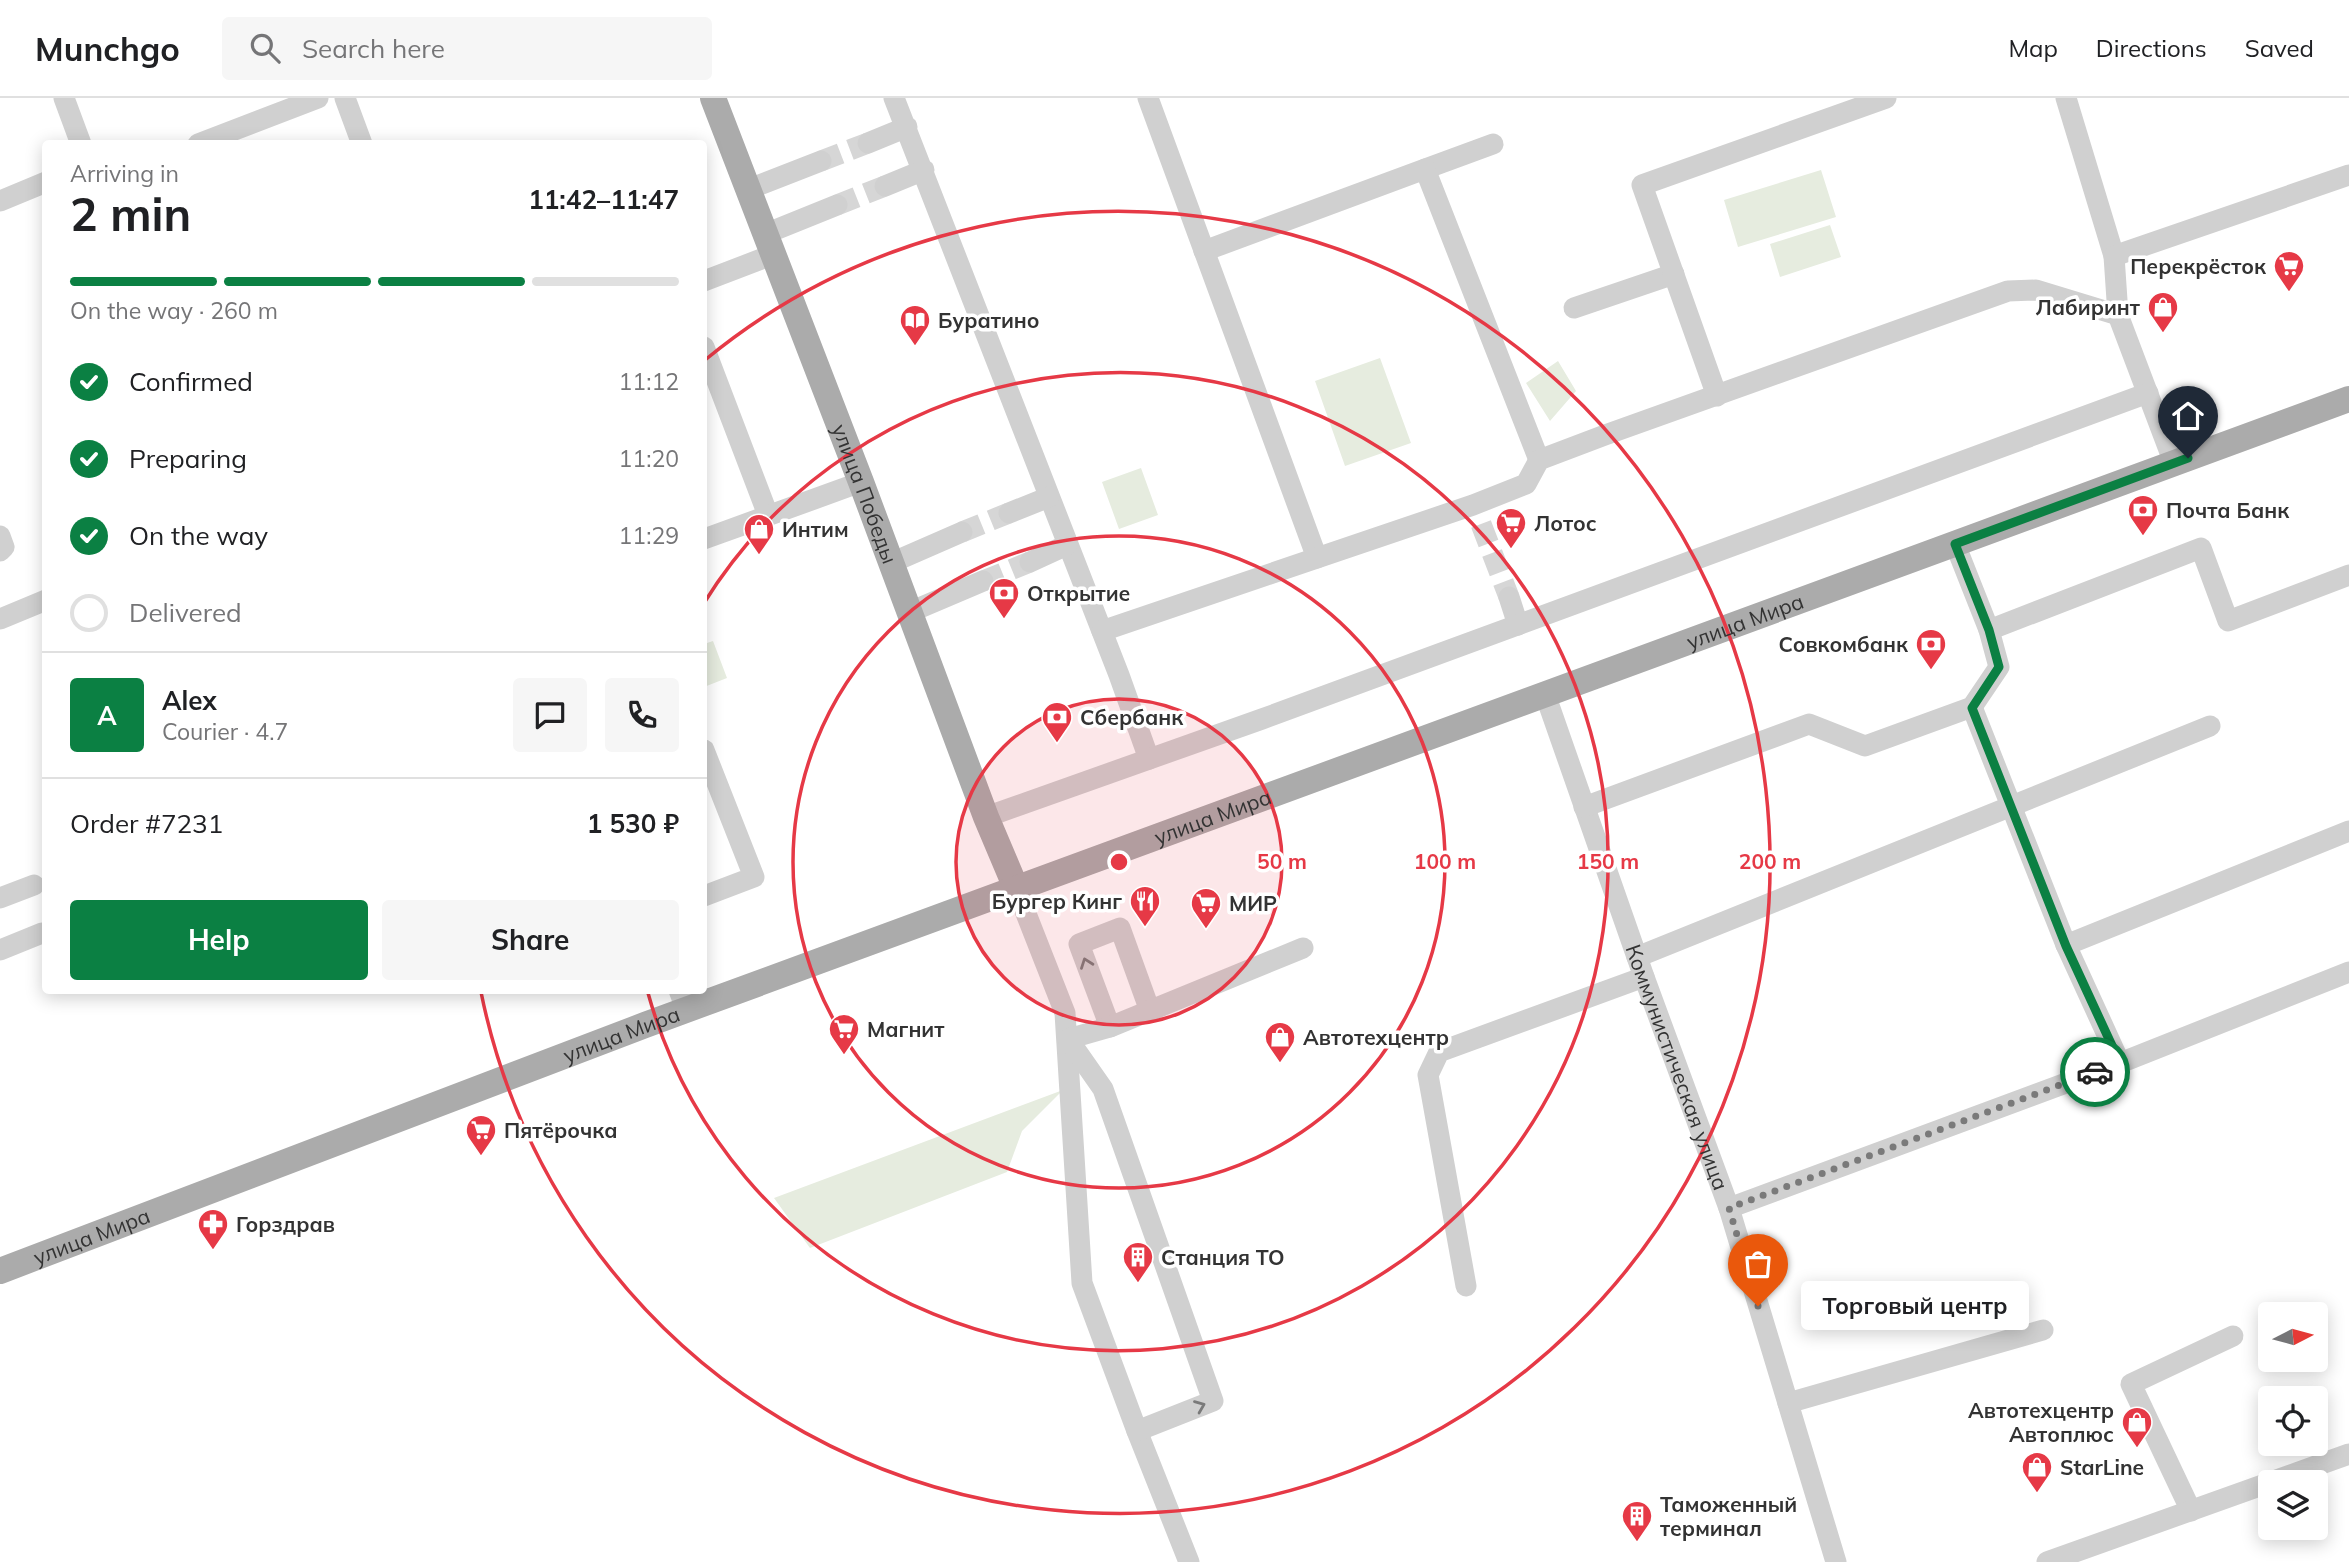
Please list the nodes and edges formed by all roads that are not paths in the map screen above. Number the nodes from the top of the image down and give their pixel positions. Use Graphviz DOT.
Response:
graph roads {
  1 [pos="64,98"];
  2 [pos="318,98"];
  3 [pos="345,98"];
  4 [pos="713,98"];
  5 [pos="894,98"];
  6 [pos="1148,98"];
  7 [pos="1886,98"];
  8 [pos="2088,98"];
  9 [pos="2067,102"];
  10 [pos="906,127"];
  11 [pos="80,140"];
  12 [pos="208,140"];
  13 [pos="361,140"];
  14 [pos="868,143"];
  15 [pos="1493,144"];
  16 [pos="821,161"];
  17 [pos="1425,169"];
  18 [pos="924,170"];
  19 [pos="2349,175"];
  20 [pos="42,184"];
  21 [pos="885,186"];
  22 [pos="748,188"];
  23 [pos="0,201"];
  24 [pos="837,205"];
  25 [pos="768,244"];
  26 [pos="1204,251"];
  27 [pos="2114,256"];
  28 [pos="1674,274"];
  29 [pos="707,279"];
  30 [pos="1574,308"];
  31 [pos="2118,315"];
  32 [pos="707,355"];
  33 [pos="2148,393"];
  34 [pos="1717,396"];
  35 [pos="2349,399"];
  36 [pos="1539,460"];
  37 [pos="2174,463"];
  38 [pos="861,482"];
  39 [pos="1049,497"];
  40 [pos="1009,513"];
  41 [pos="768,515"];
  42 [pos="962,532"];
  43 [pos="0,536"];
  44 [pos="707,538"];
  45 [pos="1955,544"];
  46 [pos="1068,545"];
  47 [pos="0,551"];
  48 [pos="1317,558"];
  49 [pos="1030,562"];
  50 [pos="891,563"];
  51 [pos="2349,575"];
  52 [pos="983,581"];
  53 [pos="1509,597"];
  54 [pos="42,602"];
  55 [pos="910,612"];
  56 [pos="0,620"];
  57 [pos="1518,625"];
  58 [pos="1989,630"];
  59 [pos="1102,631"];
  60 [pos="1545,694"];
  61 [pos="1972,708"];
  62 [pos="2210,726"];
  63 [pos="707,758"];
  64 [pos="1149,760"];
  65 [pos="1584,807"];
  66 [pos="2011,807"];
  67 [pos="986,817"];
  68 [pos="2349,831"];
  69 [pos="34,885"];
  70 [pos="1016,888"];
  71 [pos="707,895"];
  72 [pos="0,898"];
  73 [pos="42,933"];
  74 [pos="2066,946"];
  75 [pos="1303,948"];
  76 [pos="0,950"];
  77 [pos="1637,957"];
  78 [pos="2349,972"];
  79 [pos="1644,977"];
  80 [pos="707,992"];
  81 [pos="701,994"];
  82 [pos="683,1000"];
  83 [pos="1150,1011"];
  84 [pos="1110,1027"];
  85 [pos="1068,1039"];
  86 [pos="2120,1063"];
  87 [pos="1729,1208"];
  88 [pos="0,1271"];
  89 [pos="1466,1286"];
  90 [pos="2043,1330"];
  91 [pos="2233,1336"];
  92 [pos="1788,1403"];
  93 [pos="1136,1431"];
  94 [pos="2349,1454"];
  95 [pos="2191,1511"];
  96 [pos="1189,1562"];
  97 [pos="1836,1562"];
  98 [pos="2047,1562"];
  1 -- 11 [label="street"];
  2 -- 12 [label="street"];
  3 -- 13 [label="street"];
  4 -- 22 [label="main road, улица Победы"];
  5 -- 10 [label="street"];
  6 -- 26 [label="street"];
  7 -- 28 [label="street"];
  8 -- 9 [label="street"];
  9 -- 27 [label="street"];
  10 -- 14 [label="street"];
  10 -- 18 [label="street"];
  15 -- 17 [label="street"];
  16 -- 22 [label="street"];
  17 -- 26 [label="street"];
  17 -- 36 [label="street"];
  18 -- 21 [label="street"];
  18 -- 39 [label="street"];
  19 -- 27 [label="street"];
  20 -- 23 [label="street"];
  22 -- 25 [label="main road, улица Победы"];
  24 -- 25 [label="street"];
  25 -- 29 [label="street"];
  25 -- 38 [label="main road, улица Победы"];
  26 -- 48 [label="street"];
  27 -- 31 [label="street"];
  28 -- 30 [label="street"];
  28 -- 34 [label="street"];
  31 -- 33 [label="street"];
  31 -- 34 [label="street"];
  32 -- 41 [label="street"];
  33 -- 37 [label="street"];
  33 -- 57 [label="street"];
  34 -- 36 [label="street"];
  35 -- 37 [label="main road, улица Мира"];
  36 -- 48 [label="street"];
  37 -- 45 [label="main road, улица Мира"];
  38 -- 41 [label="street"];
  38 -- 50 [label="main road, улица Победы"];
  39 -- 40 [label="street"];
  39 -- 46 [label="street"];
  41 -- 44 [label="street"];
  42 -- 50 [label="street"];
  43 -- 47 [label="street"];
  45 -- 58 [label="street"];
  45 -- 60 [label="main road, улица Мира"];
  46 -- 49 [label="street"];
  46 -- 59 [label="street"];
  48 -- 59 [label="street"];
  50 -- 55 [label="main road, улица Победы"];
  51 -- 58 [label="street"];
  52 -- 55 [label="street"];
  53 -- 57 [label="street"];
  54 -- 56 [label="street"];
  55 -- 67 [label="main road, улица Победы"];
  57 -- 64 [label="street"];
  58 -- 61 [label="street"];
  59 -- 64 [label="street"];
  60 -- 65 [label="street, Коммунистическая улица"];
  60 -- 70 [label="main road, улица Мира"];
  61 -- 65 [label="street"];
  61 -- 66 [label="street"];
  62 -- 66 [label="street"];
  63 -- 71 [label="street"];
  64 -- 67 [label="street"];
  65 -- 77 [label="street, Коммунистическая улица"];
  66 -- 74 [label="street"];
  66 -- 77 [label="street"];
  67 -- 70 [label="main road, улица Победы"];
  68 -- 74 [label="street"];
  69 -- 72 [label="street"];
  70 -- 80 [label="main road, улица Мира"];
  70 -- 85 [label="street"];
  73 -- 76 [label="street"];
  74 -- 86 [label="street"];
  75 -- 83 [label="street"];
  77 -- 79 [label="street, Коммунистическая улица"];
  78 -- 86 [label="street"];
  79 -- 87 [label="street, Коммунистическая улица"];
  79 -- 89 [label="street"];
  81 -- 82 [label="main road, улица Мира"];
  82 -- 88 [label="main road, улица Мира"];
  83 -- 84 [label="street"];
  84 -- 83 [label="street, one-way"];
  84 -- 85 [label="street"];
  85 -- 93 [label="street"];
  93 -- 85 [label="street, one-way"];
  86 -- 87 [label="street"];
  87 -- 92 [label="street, Коммунистическая улица"];
  90 -- 92 [label="street"];
  91 -- 95 [label="street"];
  92 -- 97 [label="street, Коммунистическая улица"];
  93 -- 96 [label="street"];
  94 -- 95 [label="street"];
  95 -- 98 [label="street"];
}
